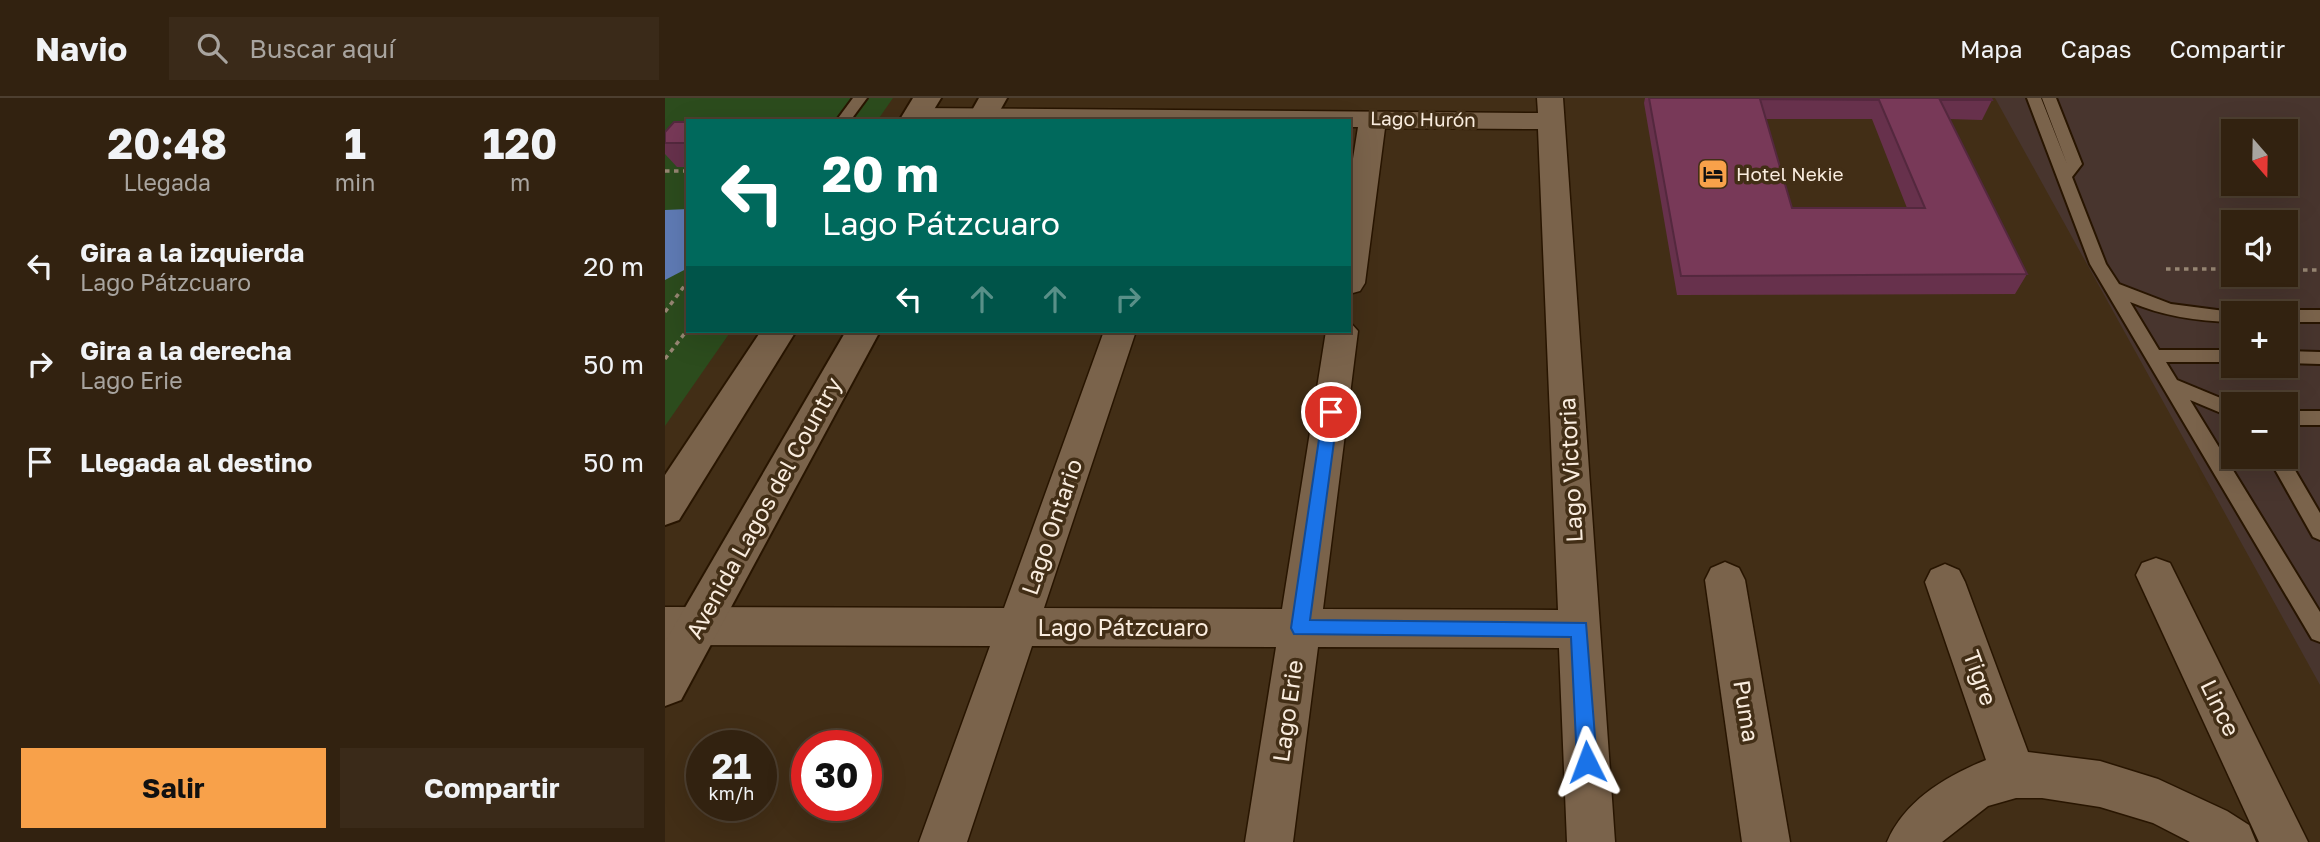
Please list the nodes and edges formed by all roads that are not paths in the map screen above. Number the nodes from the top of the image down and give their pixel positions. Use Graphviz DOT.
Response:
graph roads {
  1 [pos="860,98"];
  2 [pos="2034,98"];
  3 [pos="2049,98"];
  4 [pos="1551,109"];
  5 [pos="919,112"];
  6 [pos="985,112"];
  7 [pos="844,119"];
  8 [pos="1167,119"];
  9 [pos="1351,119"];
  10 [pos="1373,119"];
  11 [pos="2065,176"];
  12 [pos="1351,269"];
  13 [pos="2112,288"];
  14 [pos="2221,316"];
  15 [pos="2298,316"];
  16 [pos="2320,316"];
  17 [pos="778,333"];
  18 [pos="862,333"];
  19 [pos="1119,333"];
  20 [pos="1342,333"];
  21 [pos="2153,356"];
  22 [pos="2221,356"];
  23 [pos="2298,357"];
  24 [pos="2320,358"];
  25 [pos="2171,385"];
  26 [pos="2221,406"];
  27 [pos="2298,418"];
  28 [pos="2320,418"];
  29 [pos="2286,469"];
  30 [pos="665,508"];
  31 [pos="2320,531"];
  32 [pos="2156,575"];
  33 [pos="1725,580"];
  34 [pos="1945,582"];
  35 [pos="681,626"];
  36 [pos="1017,628"];
  37 [pos="1300,628"];
  38 [pos="1580,629"];
  39 [pos="2320,632"];
  40 [pos="665,685"];
  41 [pos="2014,775"];
  42 [pos="943,842"];
  43 [pos="1269,842"];
  44 [pos="1591,842"];
  45 [pos="1766,842"];
  46 [pos="1911,842"];
  47 [pos="2232,842"];
  48 [pos="2284,842"];
  1 -- 7 [label="lane"];
  2 -- 11 [label="lane"];
  3 -- 11 [label="lane"];
  4 -- 10 [label="street, Lago Hurón"];
  4 -- 38 [label="street, Lago Victoria"];
  5 -- 6 [label="street, Lago Hurón"];
  6 -- 8 [label="street, Lago Hurón"];
  9 -- 10 [label="street, Lago Hurón"];
  10 -- 12 [label="street"];
  11 -- 13 [label="lane"];
  13 -- 14 [label="lane"];
  13 -- 21 [label="lane"];
  15 -- 16 [label="lane"];
  17 -- 30 [label="street"];
  18 -- 35 [label="street, Avenida Lagos del Country"];
  19 -- 36 [label="street, Lago Ontario"];
  20 -- 37 [label="street, Lago Erie"];
  21 -- 22 [label="lane"];
  21 -- 25 [label="lane"];
  23 -- 24 [label="lane"];
  25 -- 26 [label="lane"];
  25 -- 39 [label="lane"];
  27 -- 28 [label="lane"];
  29 -- 31 [label="lane"];
  32 -- 48 [label="street, Lince"];
  33 -- 45 [label="street, Puma"];
  34 -- 41 [label="street, Tigre"];
  35 -- 36 [label="street, Lago Pátzcuaro"];
  35 -- 40 [label="street, Avenida Lagos del Country"];
  36 -- 37 [label="street, Lago Pátzcuaro"];
  36 -- 42 [label="street, Lago Ontario"];
  37 -- 38 [label="street, Lago Pátzcuaro"];
  37 -- 43 [label="street, Lago Erie"];
  38 -- 44 [label="street, Lago Victoria"];
  41 -- 46 [label="street"];
  41 -- 47 [label="street"];
}
